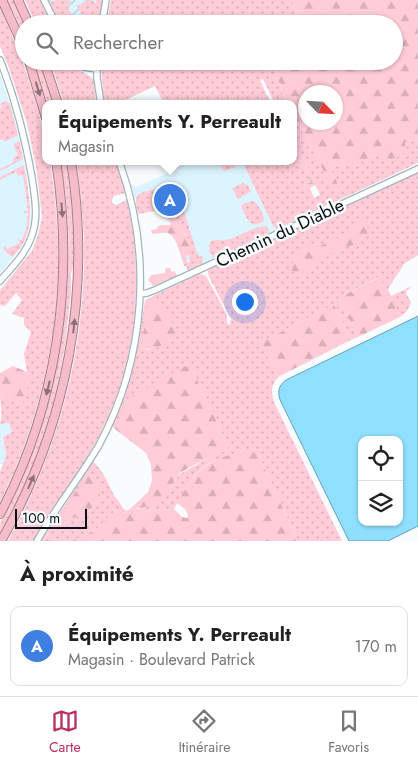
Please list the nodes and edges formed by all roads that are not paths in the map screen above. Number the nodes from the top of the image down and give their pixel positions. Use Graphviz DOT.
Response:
graph roads {
  1 [pos="2,0"];
  2 [pos="18,0"];
  3 [pos="44,0"];
  4 [pos="106,0"];
  5 [pos="25,15"];
  6 [pos="52,15"];
  7 [pos="104,15"];
  8 [pos="15,28"];
  9 [pos="0,60"];
  10 [pos="32,70"];
  11 [pos="47,70"];
  12 [pos="97,70"];
  13 [pos="57,100"];
  14 [pos="101,100"];
  15 [pos="42,105"];
  16 [pos="56,165"];
  17 [pos="71,165"];
  18 [pos="120,165"];
  19 [pos="418,169"];
  20 [pos="0,282"];
  21 [pos="140,294"];
  22 [pos="0,514"];
  23 [pos="1,541"];
  24 [pos="37,541"];
  1 -- 8 [label="highway"];
  2 -- 5 [label="highway"];
  3 -- 6 [label="street"];
  4 -- 7 [label="street"];
  9 -- 20 [label="street"];
  10 -- 15 [label="highway, one-way"];
  11 -- 13 [label="highway"];
  12 -- 14 [label="street"];
  16 -- 22 [label="highway, one-way"];
  23 -- 17 [label="highway, one-way"];
  18 -- 21 [label="street"];
  19 -- 21 [label="street, Chemin du Diable"];
  21 -- 24 [label="street"];
}
